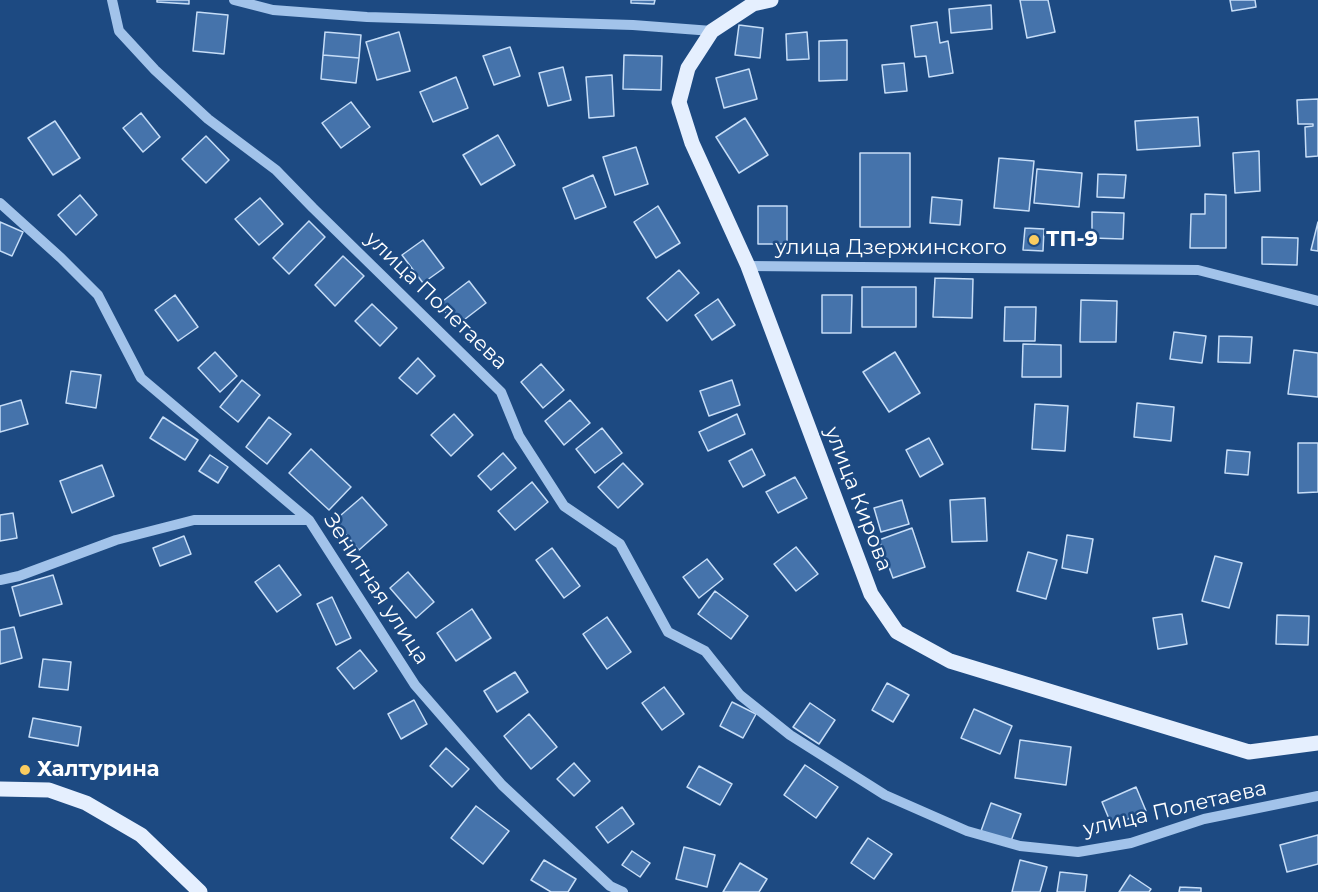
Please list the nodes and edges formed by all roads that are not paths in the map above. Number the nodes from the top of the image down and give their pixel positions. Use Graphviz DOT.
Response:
graph roads {
  1 [pos="112,0"];
  2 [pos="234,0"];
  3 [pos="771,0"];
  4 [pos="712,31"];
  5 [pos="0,203"];
  6 [pos="748,266"];
  7 [pos="1318,301"];
  8 [pos="309,520"];
  9 [pos="0,580"];
  10 [pos="1318,743"];
  11 [pos="0,789"];
  12 [pos="1318,796"];
  13 [pos="200,892"];
  14 [pos="623,892"];
  1 -- 12 [label="street, улица Полетаева"];
  2 -- 4 [label="street"];
  3 -- 4 [label="main road, улица Кирова"];
  4 -- 6 [label="main road, улица Кирова"];
  5 -- 8 [label="street, Зенитная улица"];
  6 -- 7 [label="street, улица Дзержинского"];
  6 -- 10 [label="main road, улица Кирова"];
  8 -- 9 [label="street"];
  8 -- 14 [label="street, Зенитная улица"];
  11 -- 13 [label="main road"];
}
